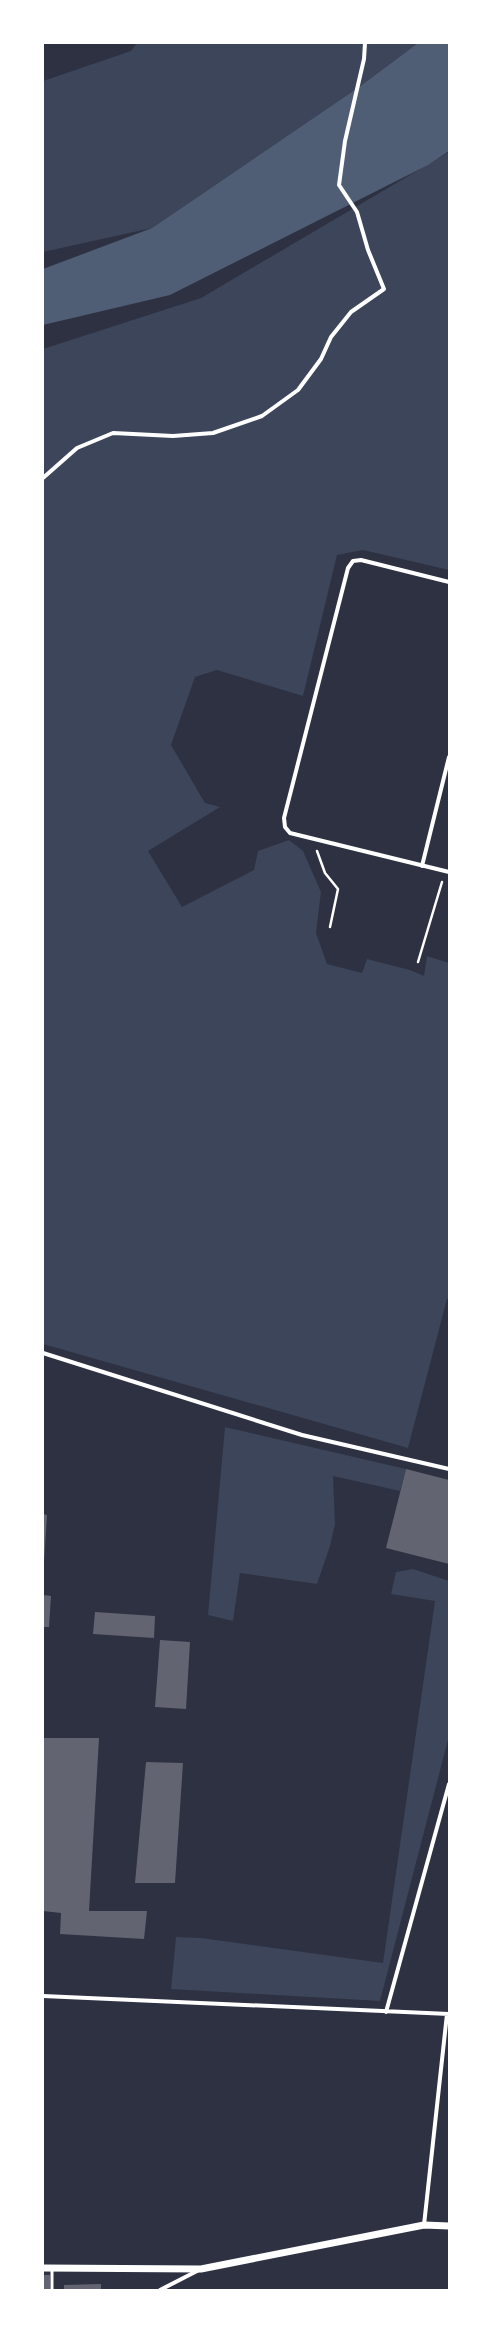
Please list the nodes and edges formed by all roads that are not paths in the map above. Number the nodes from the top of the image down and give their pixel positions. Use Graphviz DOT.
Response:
graph roads {
  1 [pos="365,43"];
  2 [pos="43,478"];
  3 [pos="449,582"];
  4 [pos="449,757"];
  5 [pos="422,866"];
  6 [pos="447,872"];
  7 [pos="43,1353"];
  8 [pos="449,1469"];
  9 [pos="449,1784"];
  10 [pos="43,1996"];
  11 [pos="386,2012"];
  12 [pos="448,2014"];
  13 [pos="424,2224"];
  14 [pos="449,2226"];
  15 [pos="43,2268"];
  16 [pos="52,2268"];
  17 [pos="201,2269"];
  18 [pos="52,2290"];
  19 [pos="160,2290"];
  1 -- 2 [label="street"];
  3 -- 5 [label="street"];
  4 -- 5 [label="street"];
  5 -- 6 [label="street"];
  7 -- 8 [label="street"];
  9 -- 11 [label="street"];
  10 -- 11 [label="street"];
  11 -- 12 [label="street"];
  12 -- 13 [label="street"];
  13 -- 14 [label="street"];
  13 -- 17 [label="street"];
  15 -- 16 [label="street"];
  16 -- 17 [label="street"];
  16 -- 18 [label="lane"];
  17 -- 19 [label="street"];
}
